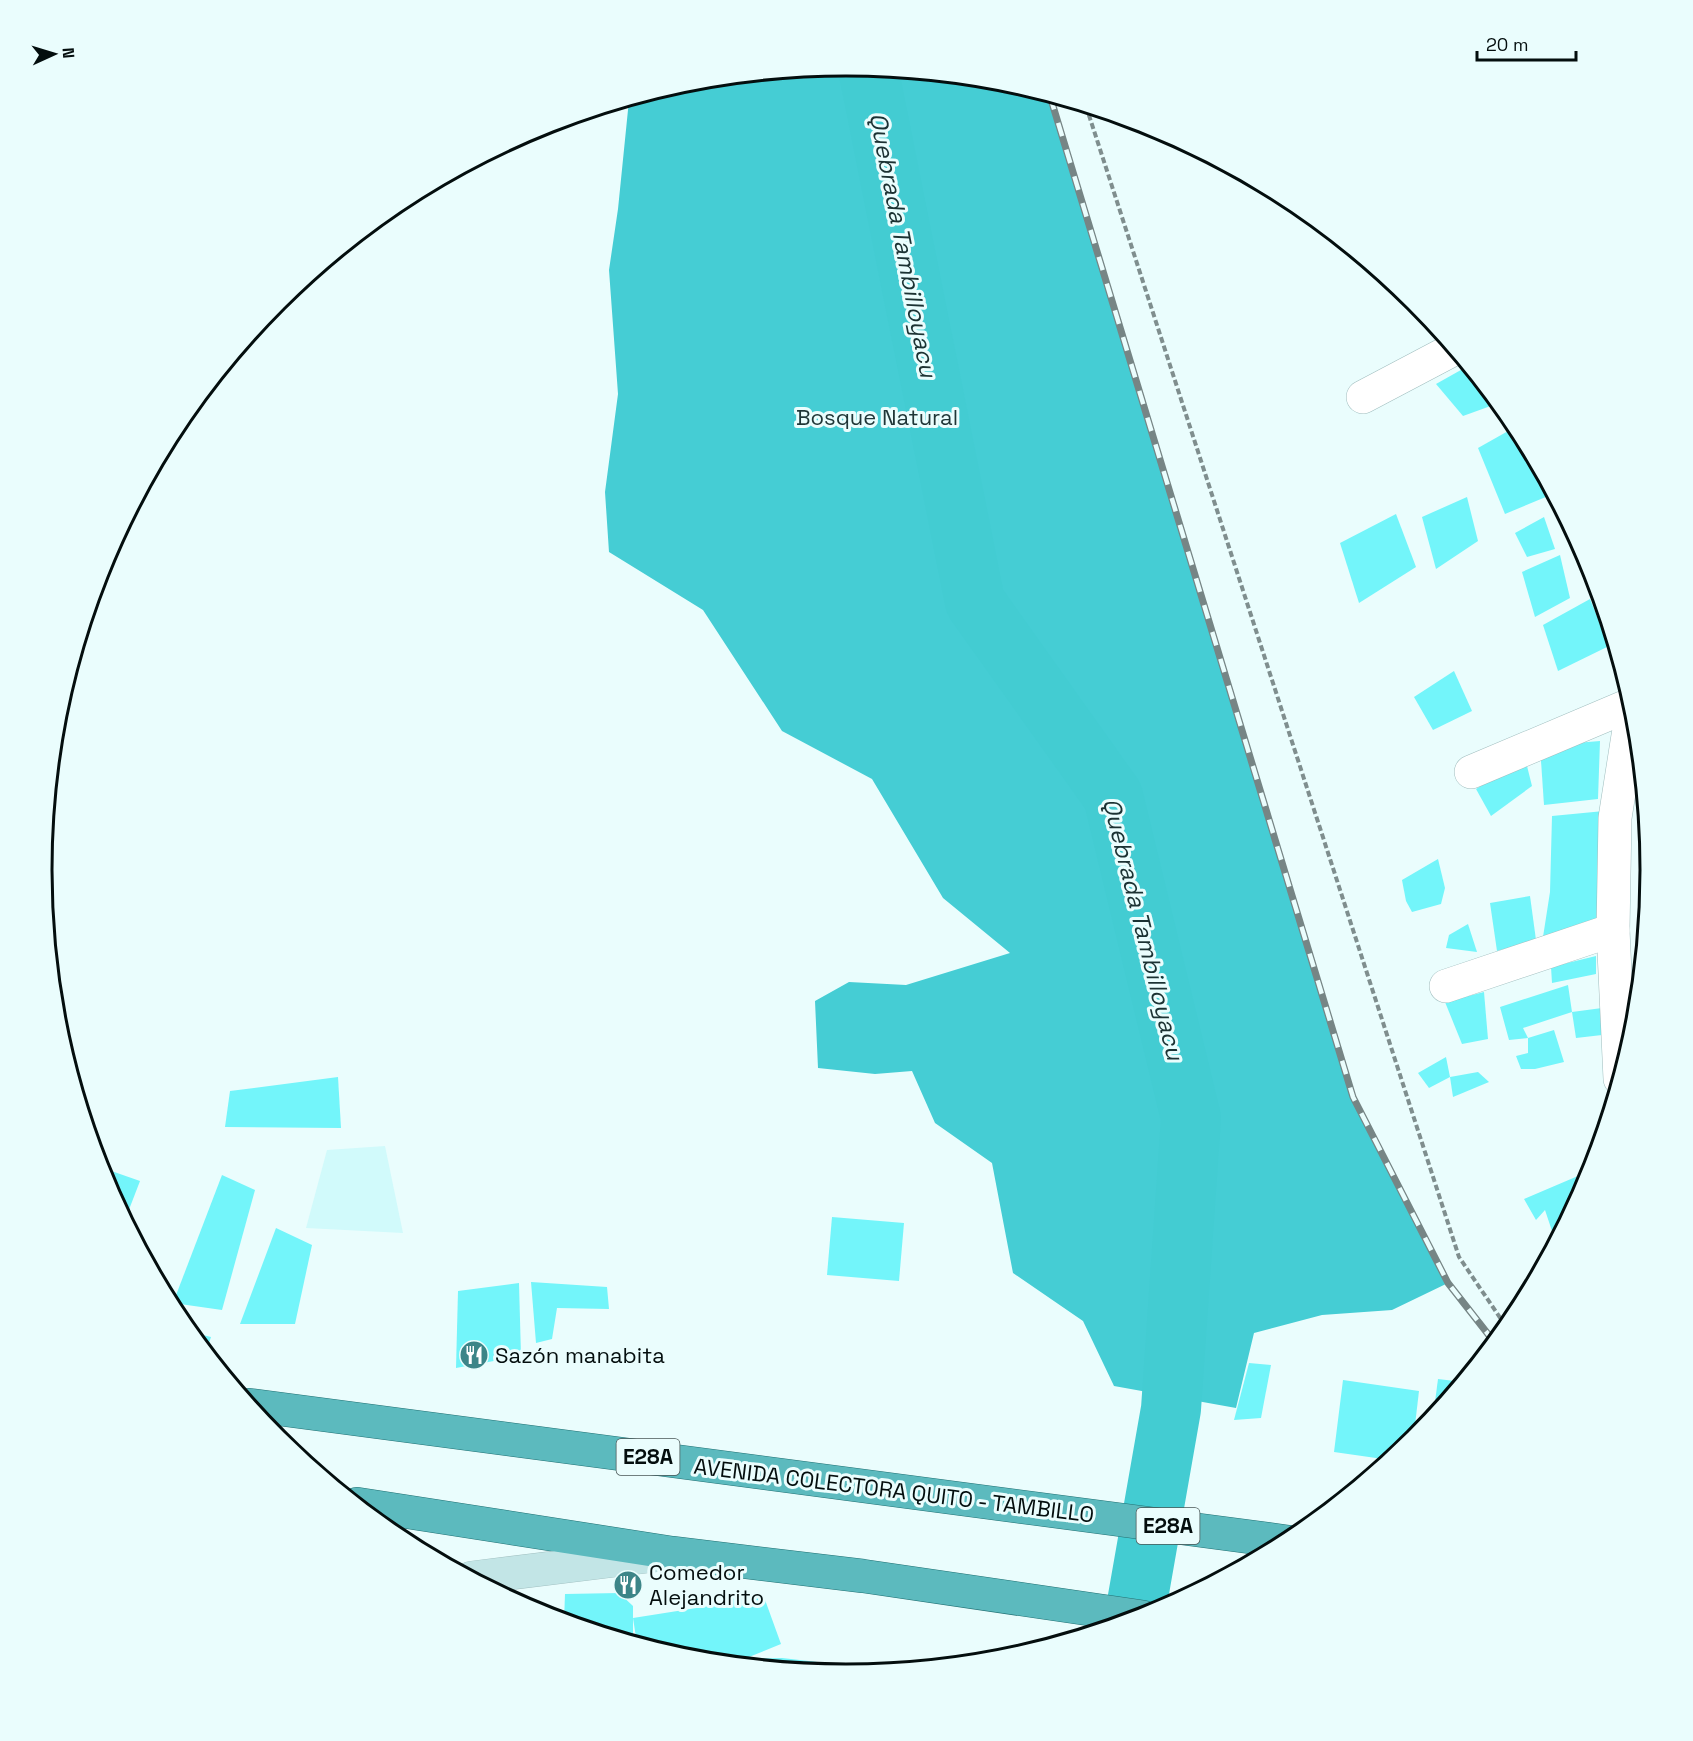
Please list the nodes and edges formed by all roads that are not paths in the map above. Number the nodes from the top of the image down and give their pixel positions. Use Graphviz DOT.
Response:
graph roads {
  1 [pos="1447,352"];
  2 [pos="1363,397"];
  3 [pos="1623,708"];
  4 [pos="1628,734"];
  5 [pos="1471,772"];
  6 [pos="1613,930"];
  7 [pos="1446,986"];
  8 [pos="1619,1052"];
  9 [pos="262,1407"];
  10 [pos="371,1506"];
  11 [pos="1273,1540"];
  12 [pos="672,1553"];
  13 [pos="483,1577"];
  14 [pos="1123,1614"];
  1 -- 2 [label="street"];
  3 -- 5 [label="street"];
  4 -- 6 [label="street"];
  6 -- 7 [label="street"];
  6 -- 8 [label="street"];
  9 -- 11 [label="highway, AVENIDA COLECTORA QUITO - TAMBILLO / E28A"];
  10 -- 12 [label="highway"];
  12 -- 13 [label="main road"];
  12 -- 14 [label="highway"];
}
